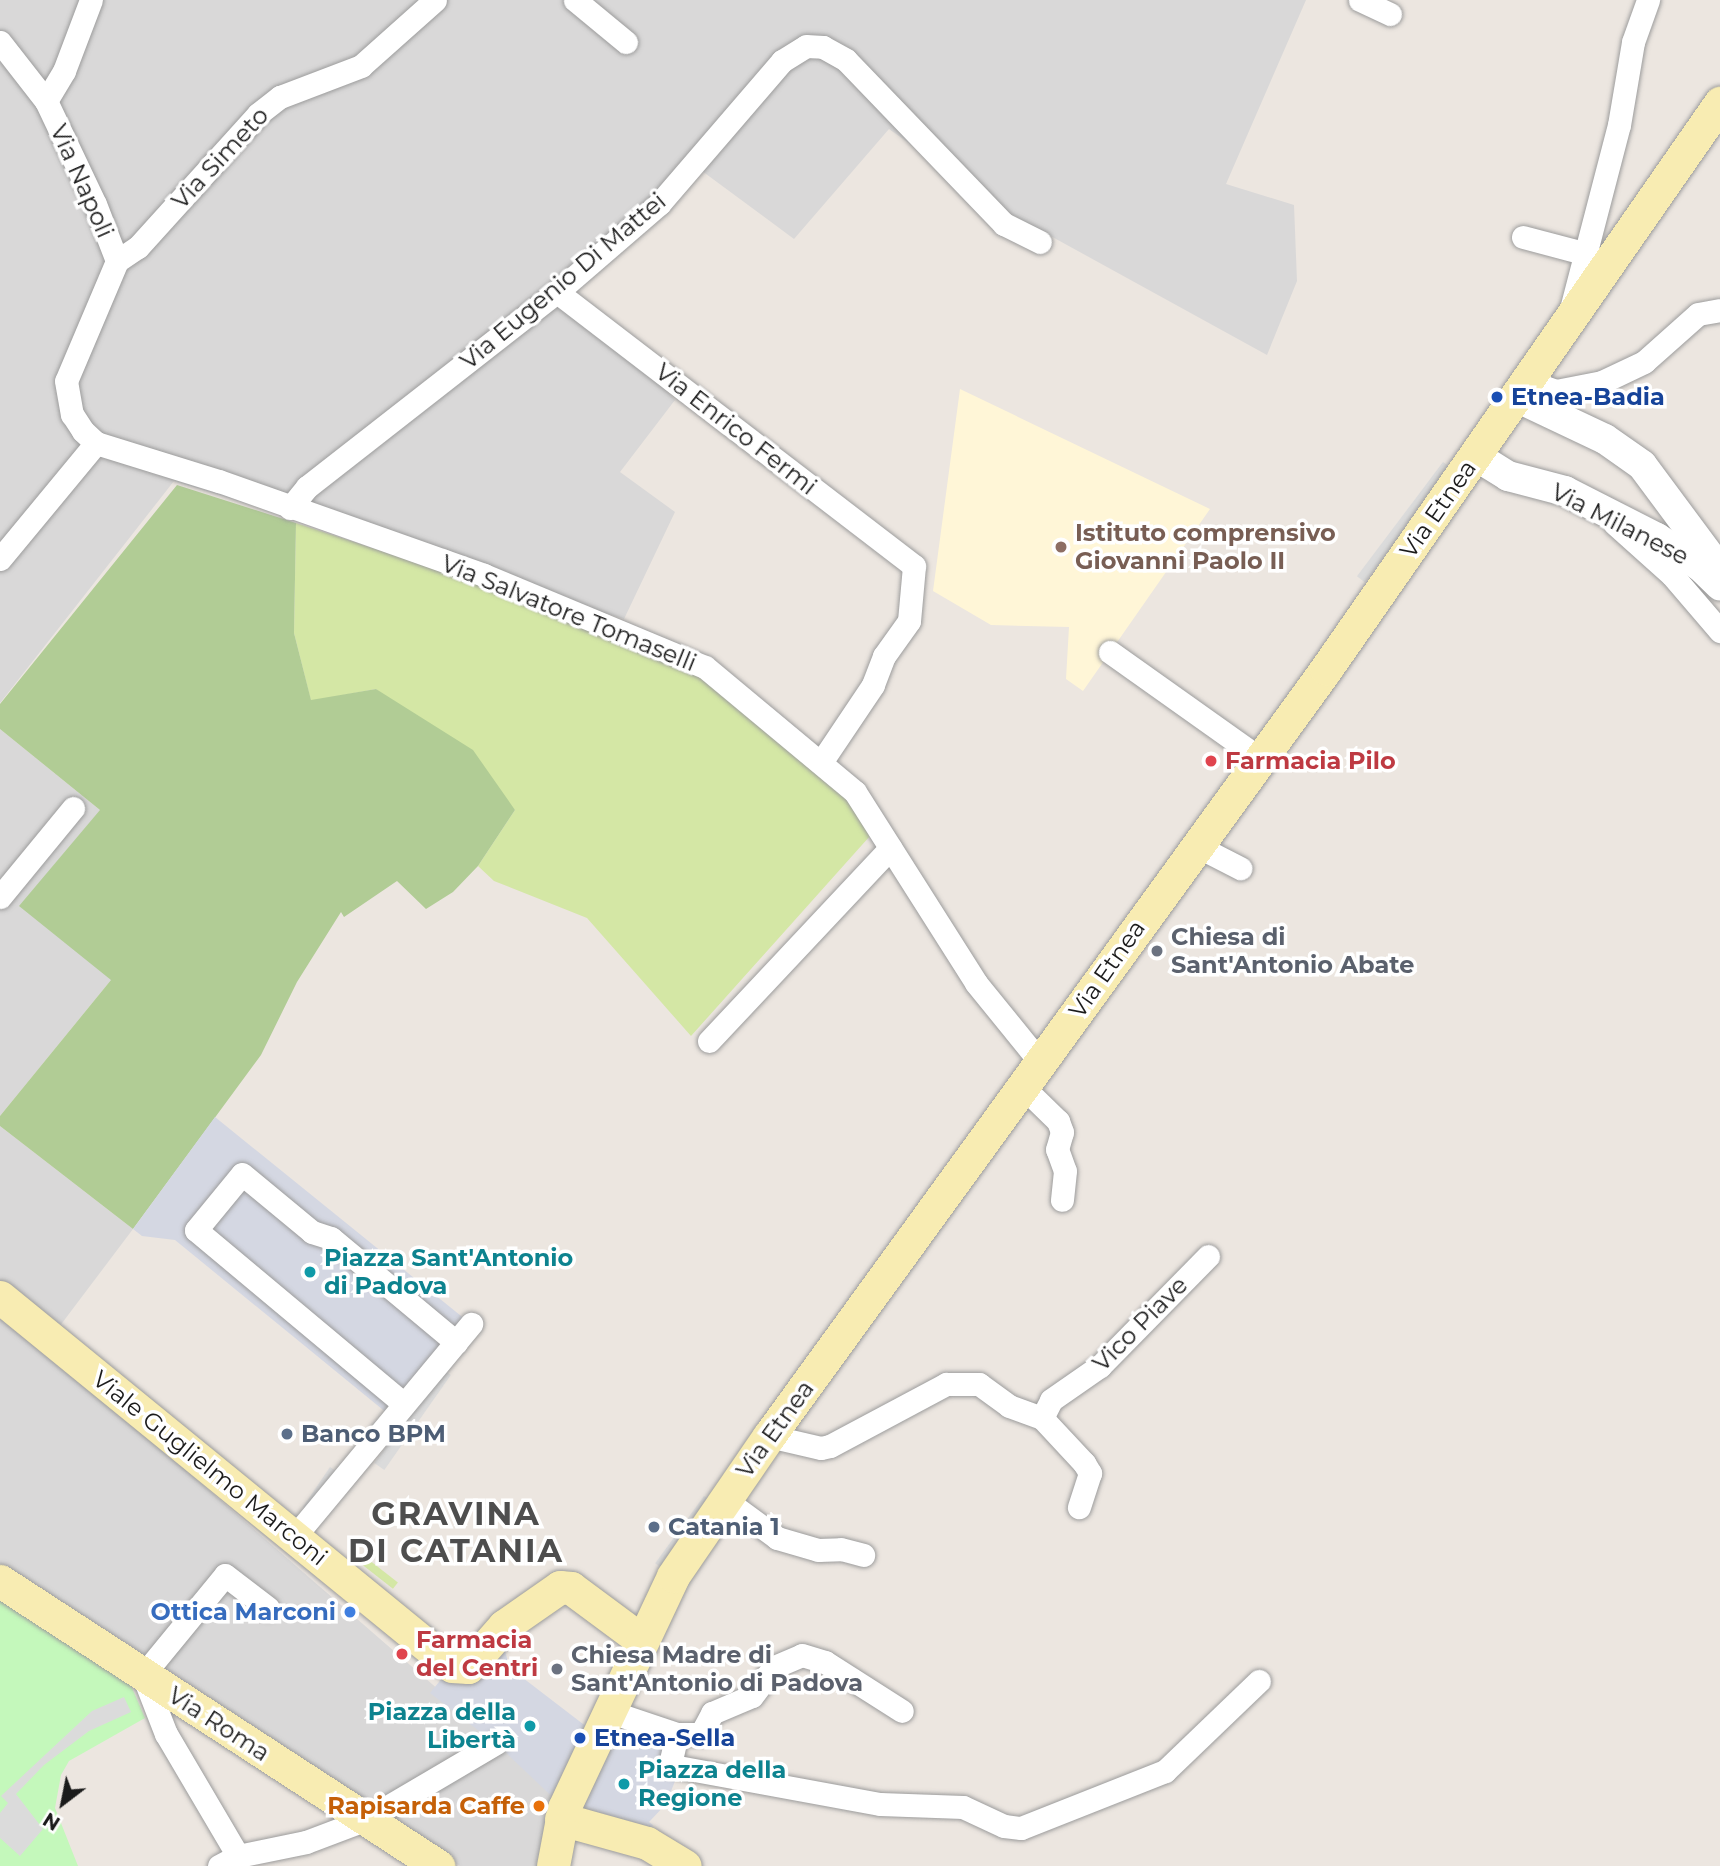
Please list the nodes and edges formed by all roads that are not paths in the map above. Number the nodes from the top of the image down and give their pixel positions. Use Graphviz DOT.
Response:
graph roads {
  1 [pos="91,0"];
  2 [pos="435,0"];
  3 [pos="575,0"];
  4 [pos="1360,0"];
  5 [pos="1648,0"];
  6 [pos="1390,14"];
  7 [pos="0,42"];
  8 [pos="626,42"];
  9 [pos="46,101"];
  10 [pos="1720,103"];
  11 [pos="1523,237"];
  12 [pos="1040,242"];
  13 [pos="1583,253"];
  14 [pos="117,261"];
  15 [pos="557,292"];
  16 [pos="1571,310"];
  17 [pos="1720,310"];
  18 [pos="1541,394"];
  19 [pos="96,443"];
  20 [pos="1476,456"];
  21 [pos="1595,506"];
  22 [pos="290,508"];
  23 [pos="0,559"];
  24 [pos="1720,570"];
  25 [pos="1720,586"];
  26 [pos="1720,631"];
  27 [pos="1110,652"];
  28 [pos="1259,758"];
  29 [pos="822,761"];
  30 [pos="73,808"];
  31 [pos="1195,845"];
  32 [pos="890,848"];
  33 [pos="1240,868"];
  34 [pos="0,897"];
  35 [pos="709,1041"];
  36 [pos="1032,1075"];
  37 [pos="1062,1200"];
  38 [pos="1208,1256"];
  39 [pos="0,1297"];
  40 [pos="404,1404"];
  41 [pos="1042,1418"];
  42 [pos="769,1436"];
  43 [pos="724,1499"];
  44 [pos="1079,1507"];
  45 [pos="295,1535"];
  46 [pos="863,1555"];
  47 [pos="0,1581"];
  48 [pos="268,1608"];
  49 [pos="640,1639"];
  50 [pos="143,1675"];
  51 [pos="1259,1681"];
  52 [pos="163,1700"];
  53 [pos="608,1711"];
  54 [pos="902,1711"];
  55 [pos="677,1734"];
  56 [pos="496,1743"];
  57 [pos="367,1819"];
  58 [pos="561,1819"];
  59 [pos="229,1861"];
  60 [pos="438,1866"];
  61 [pos="553,1866"];
  62 [pos="685,1866"];
  1 -- 9 [label="street"];
  2 -- 14 [label="street, Via Simeto"];
  3 -- 8 [label="street"];
  4 -- 6 [label="street"];
  5 -- 13 [label="street"];
  7 -- 9 [label="street, Via Napoli"];
  9 -- 14 [label="street, Via Napoli"];
  10 -- 16 [label="main road, Via Etnea"];
  11 -- 13 [label="street"];
  12 -- 15 [label="street, Via Eugenio Di Mattei"];
  13 -- 16 [label="street"];
  14 -- 19 [label="street, Via Napoli"];
  15 -- 22 [label="street, Via Eugenio Di Mattei"];
  15 -- 29 [label="street, Via Enrico Fermi"];
  16 -- 18 [label="main road, Via Etnea"];
  17 -- 18 [label="street"];
  18 -- 20 [label="main road, Via Etnea"];
  18 -- 24 [label="street"];
  19 -- 22 [label="street, Via Salvatore Tomaselli"];
  19 -- 23 [label="street"];
  20 -- 21 [label="street, Via Milanese"];
  20 -- 28 [label="main road, Via Etnea"];
  21 -- 25 [label="street, Via Milanese"];
  21 -- 26 [label="street"];
  22 -- 29 [label="street, Via Salvatore Tomaselli"];
  27 -- 28 [label="street"];
  28 -- 31 [label="main road, Via Etnea"];
  29 -- 32 [label="street, Via Salvatore Tomaselli"];
  30 -- 34 [label="street"];
  31 -- 33 [label="street"];
  31 -- 36 [label="main road, Via Etnea"];
  32 -- 35 [label="street"];
  32 -- 36 [label="street, Via Salvatore Tomaselli"];
  36 -- 37 [label="street, Via Salvatore Tomaselli"];
  36 -- 42 [label="main road, Via Etnea"];
  38 -- 41 [label="street, Vico Piave"];
  39 -- 45 [label="main road, Viale Guglielmo Marconi"];
  40 -- 40 [label="street"];
  40 -- 45 [label="street"];
  41 -- 42 [label="street"];
  41 -- 44 [label="street"];
  42 -- 43 [label="main road, Via Etnea"];
  43 -- 46 [label="street"];
  43 -- 49 [label="main road, Via Etnea"];
  45 -- 49 [label="main road, Viale Guglielmo Marconi"];
  47 -- 50 [label="main road, Via Roma"];
  48 -- 50 [label="street"];
  49 -- 53 [label="main road, Via Etnea"];
  50 -- 52 [label="main road, Via Roma"];
  51 -- 55 [label="street"];
  52 -- 57 [label="main road, Via Roma"];
  52 -- 59 [label="street"];
  53 -- 55 [label="street"];
  53 -- 58 [label="main road, Via Etnea"];
  54 -- 55 [label="street"];
  56 -- 57 [label="street"];
  57 -- 59 [label="street"];
  57 -- 60 [label="main road, Via Roma"];
  58 -- 61 [label="main road, Via Etnea"];
  58 -- 62 [label="main road"];
}
